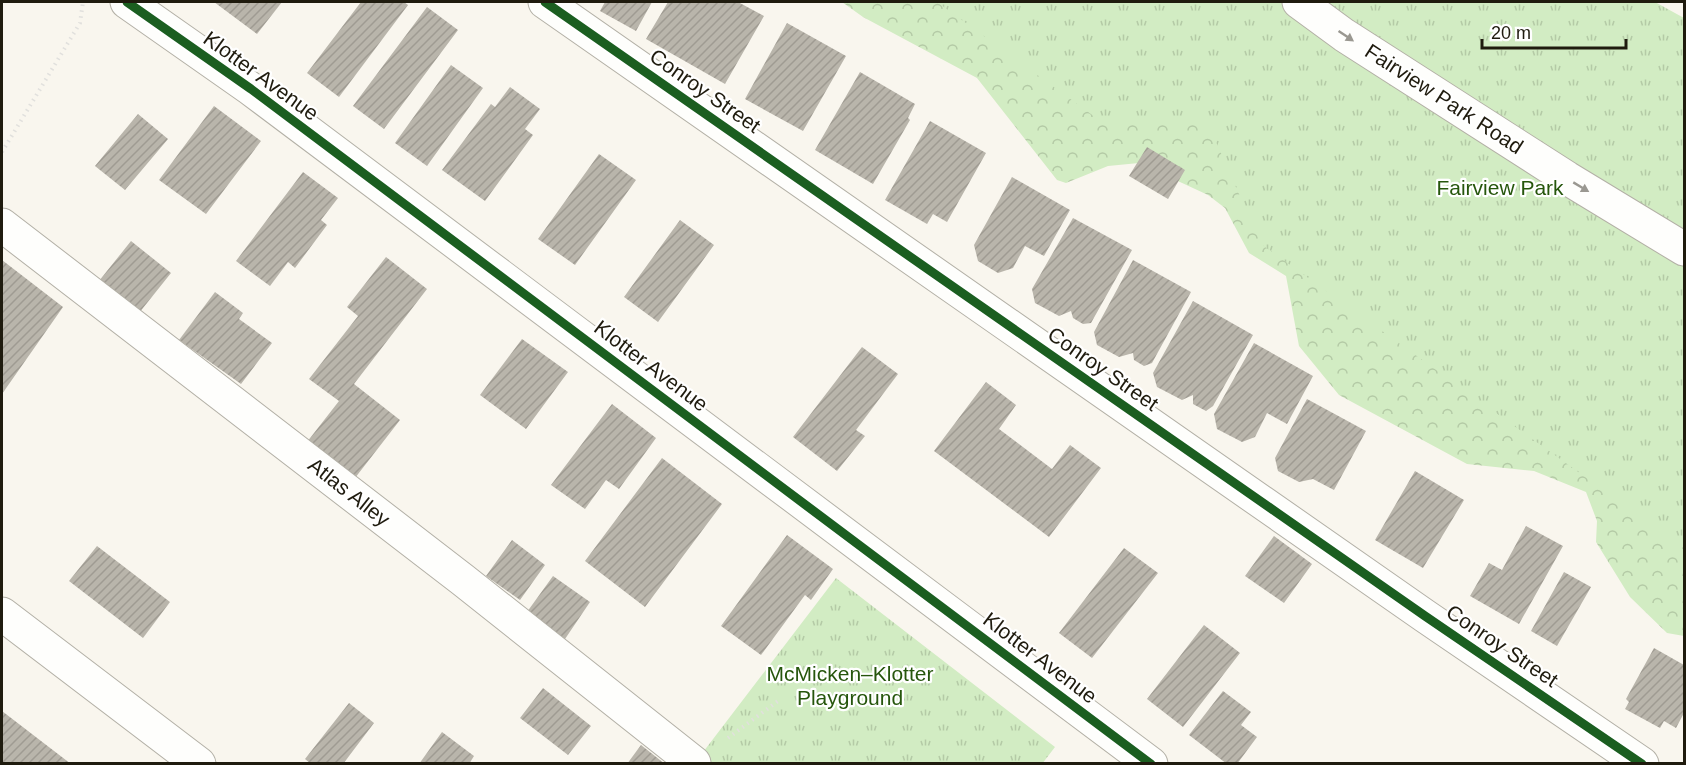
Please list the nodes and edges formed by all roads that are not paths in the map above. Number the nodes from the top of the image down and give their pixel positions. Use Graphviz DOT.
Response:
graph roads {
  1 [pos="127,2"];
  2 [pos="545,2"];
  3 [pos="1299,2"];
  4 [pos="2,225"];
  5 [pos="1684,249"];
  6 [pos="2,614"];
  7 [pos="199,764"];
  8 [pos="694,764"];
  9 [pos="1151,764"];
  10 [pos="1642,764"];
  1 -- 9 [label="street, Klotter Avenue"];
  2 -- 10 [label="street, Conroy Street"];
  3 -- 5 [label="street, Fairview Park Road, one-way"];
  4 -- 8 [label="street, Atlas Alley"];
  6 -- 7 [label="street"];
}
